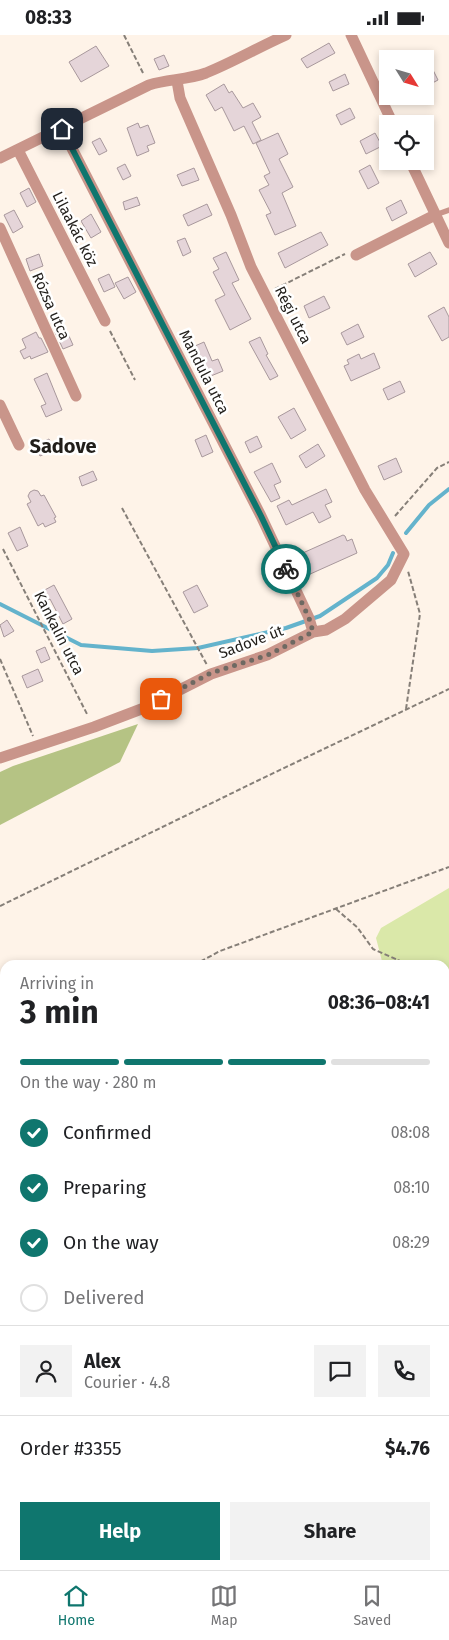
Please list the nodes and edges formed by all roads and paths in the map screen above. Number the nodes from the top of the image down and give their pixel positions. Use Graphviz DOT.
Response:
graph roads {
  1 [pos="124,35"];
  2 [pos="286,35"];
  3 [pos="351,35"];
  4 [pos="177,81"];
  5 [pos="149,85"];
  6 [pos="389,115"];
  7 [pos="62,129"];
  8 [pos="18,150"];
  9 [pos="0,158"];
  10 [pos="414,170"];
  11 [pos="449,210"];
  12 [pos="435,215"];
  13 [pos="0,228"];
  14 [pos="449,243"];
  15 [pos="356,255"];
  16 [pos="266,295"];
  17 [pos="105,321"];
  18 [pos="135,380"];
  19 [pos="76,397"];
  20 [pos="0,405"];
  21 [pos="18,445"];
  22 [pos="449,462"];
  23 [pos="122,508"];
  24 [pos="387,525"];
  25 [pos="3,549"];
  26 [pos="404,554"];
  27 [pos="313,632"];
  28 [pos="0,659"];
  29 [pos="211,673"];
  30 [pos="449,689"];
  31 [pos="406,710"];
  32 [pos="94,727"];
  33 [pos="37,745"];
  34 [pos="0,758"];
  35 [pos="449,867"];
  36 [pos="0,907"];
  37 [pos="336,909"];
  38 [pos="203,960"];
  39 [pos="399,960"];
  1 -- 5 [label="path"];
  2 -- 4 [label="street"];
  3 -- 6 [label="street"];
  4 -- 5 [label="street"];
  4 -- 16 [label="street, Régi utca"];
  5 -- 7 [label="street"];
  7 -- 8 [label="street"];
  7 -- 27 [label="street, Mandula utca"];
  8 -- 9 [label="street"];
  8 -- 17 [label="street, Lilaakác köz"];
  10 -- 12 [label="street"];
  11 -- 12 [label="lane"];
  12 -- 14 [label="street"];
  12 -- 15 [label="street"];
  13 -- 19 [label="street, Rózsa utca"];
  15 -- 16 [label="path"];
  16 -- 24 [label="street, Régi utca"];
  17 -- 18 [label="path"];
  20 -- 21 [label="street"];
  22 -- 24 [label="path"];
  23 -- 29 [label="path"];
  24 -- 26 [label="street, Régi utca"];
  25 -- 32 [label="path, Kankalin utca"];
  26 -- 27 [label="street, Sadove út"];
  26 -- 31 [label="path"];
  27 -- 29 [label="street, Sadove út"];
  28 -- 33 [label="path"];
  29 -- 32 [label="street, Sadove út"];
  30 -- 31 [label="path"];
  31 -- 36 [label="path"];
  32 -- 33 [label="street, Sadove út"];
  33 -- 34 [label="street, Sadove út"];
  35 -- 37 [label="path"];
  37 -- 38 [label="path"];
  37 -- 39 [label="path"];
}
